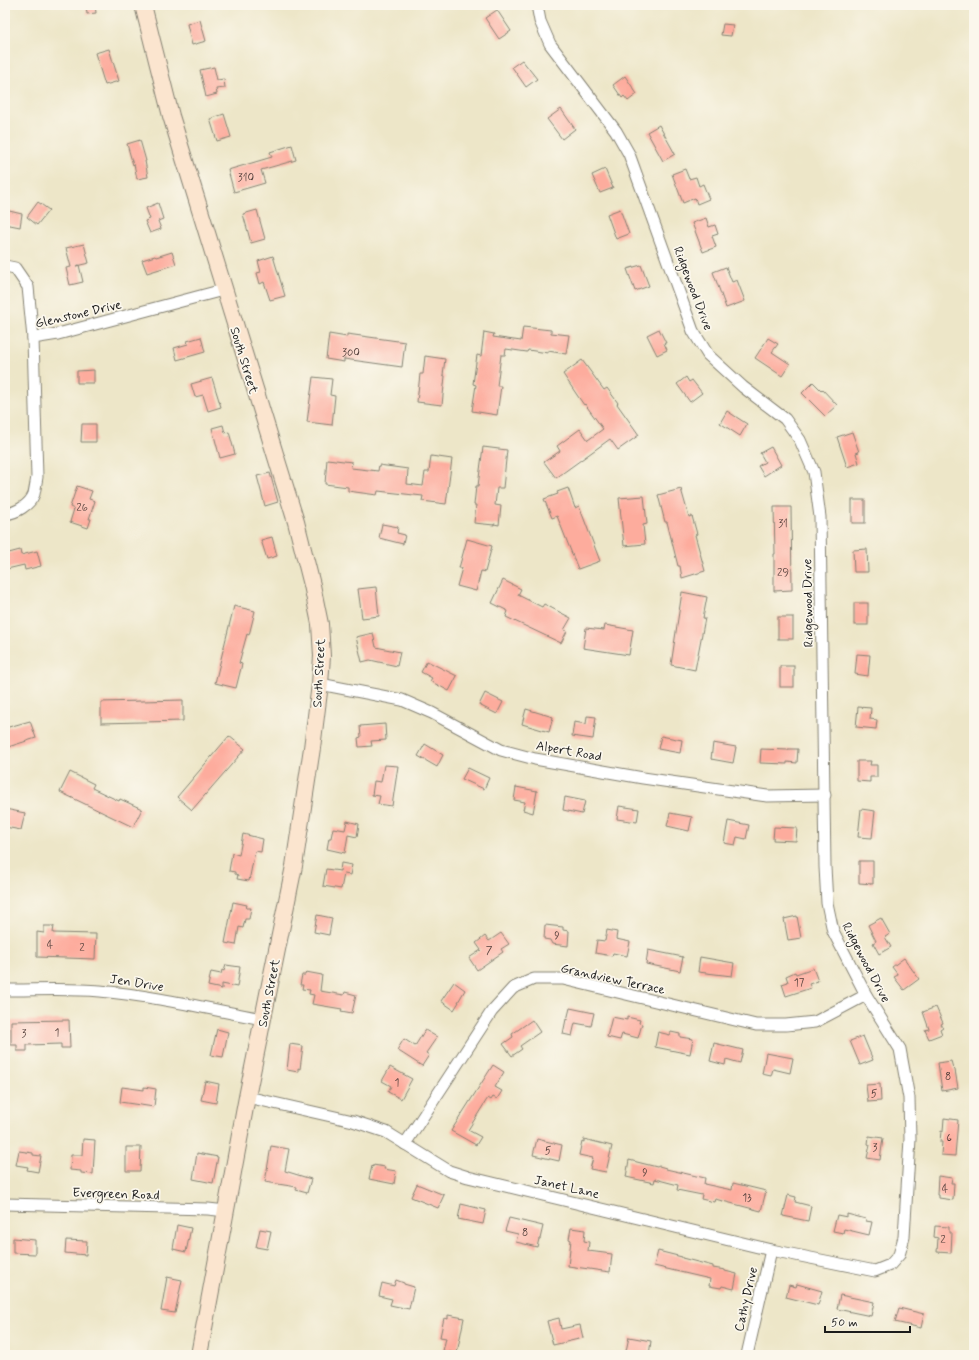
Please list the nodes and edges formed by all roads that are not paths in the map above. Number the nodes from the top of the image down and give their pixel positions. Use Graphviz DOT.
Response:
graph roads {
  1 [pos="143,5"];
  2 [pos="537,5"];
  3 [pos="5,266"];
  4 [pos="223,290"];
  5 [pos="33,338"];
  6 [pos="5,514"];
  7 [pos="320,684"];
  8 [pos="825,796"];
  9 [pos="5,990"];
  10 [pos="866,995"];
  11 [pos="263,1019"];
  12 [pos="247,1097"];
  13 [pos="405,1144"];
  14 [pos="5,1204"];
  15 [pos="226,1211"];
  16 [pos="771,1250"];
  17 [pos="890,1265"];
  18 [pos="199,1355"];
  19 [pos="747,1355"];
  1 -- 4 [label="street, South Street"];
  2 -- 8 [label="street, Ridgewood Drive"];
  3 -- 5 [label="street"];
  4 -- 5 [label="street, Glenstone Drive"];
  4 -- 7 [label="street, South Street"];
  5 -- 6 [label="street, Glenstone Drive"];
  7 -- 8 [label="street, Alpert Road"];
  7 -- 11 [label="street, South Street"];
  8 -- 10 [label="street, Ridgewood Drive"];
  9 -- 11 [label="street, Jen Drive"];
  10 -- 13 [label="street, Grandview Terrace"];
  10 -- 17 [label="street, Ridgewood Drive"];
  11 -- 12 [label="street, South Street"];
  12 -- 13 [label="street, Janet Lane"];
  12 -- 15 [label="street, South Street"];
  13 -- 16 [label="street, Janet Lane"];
  14 -- 15 [label="street, Evergreen Road"];
  15 -- 18 [label="street, South Street"];
  16 -- 17 [label="street, Janet Lane"];
  16 -- 19 [label="street, Cathy Drive"];
}
